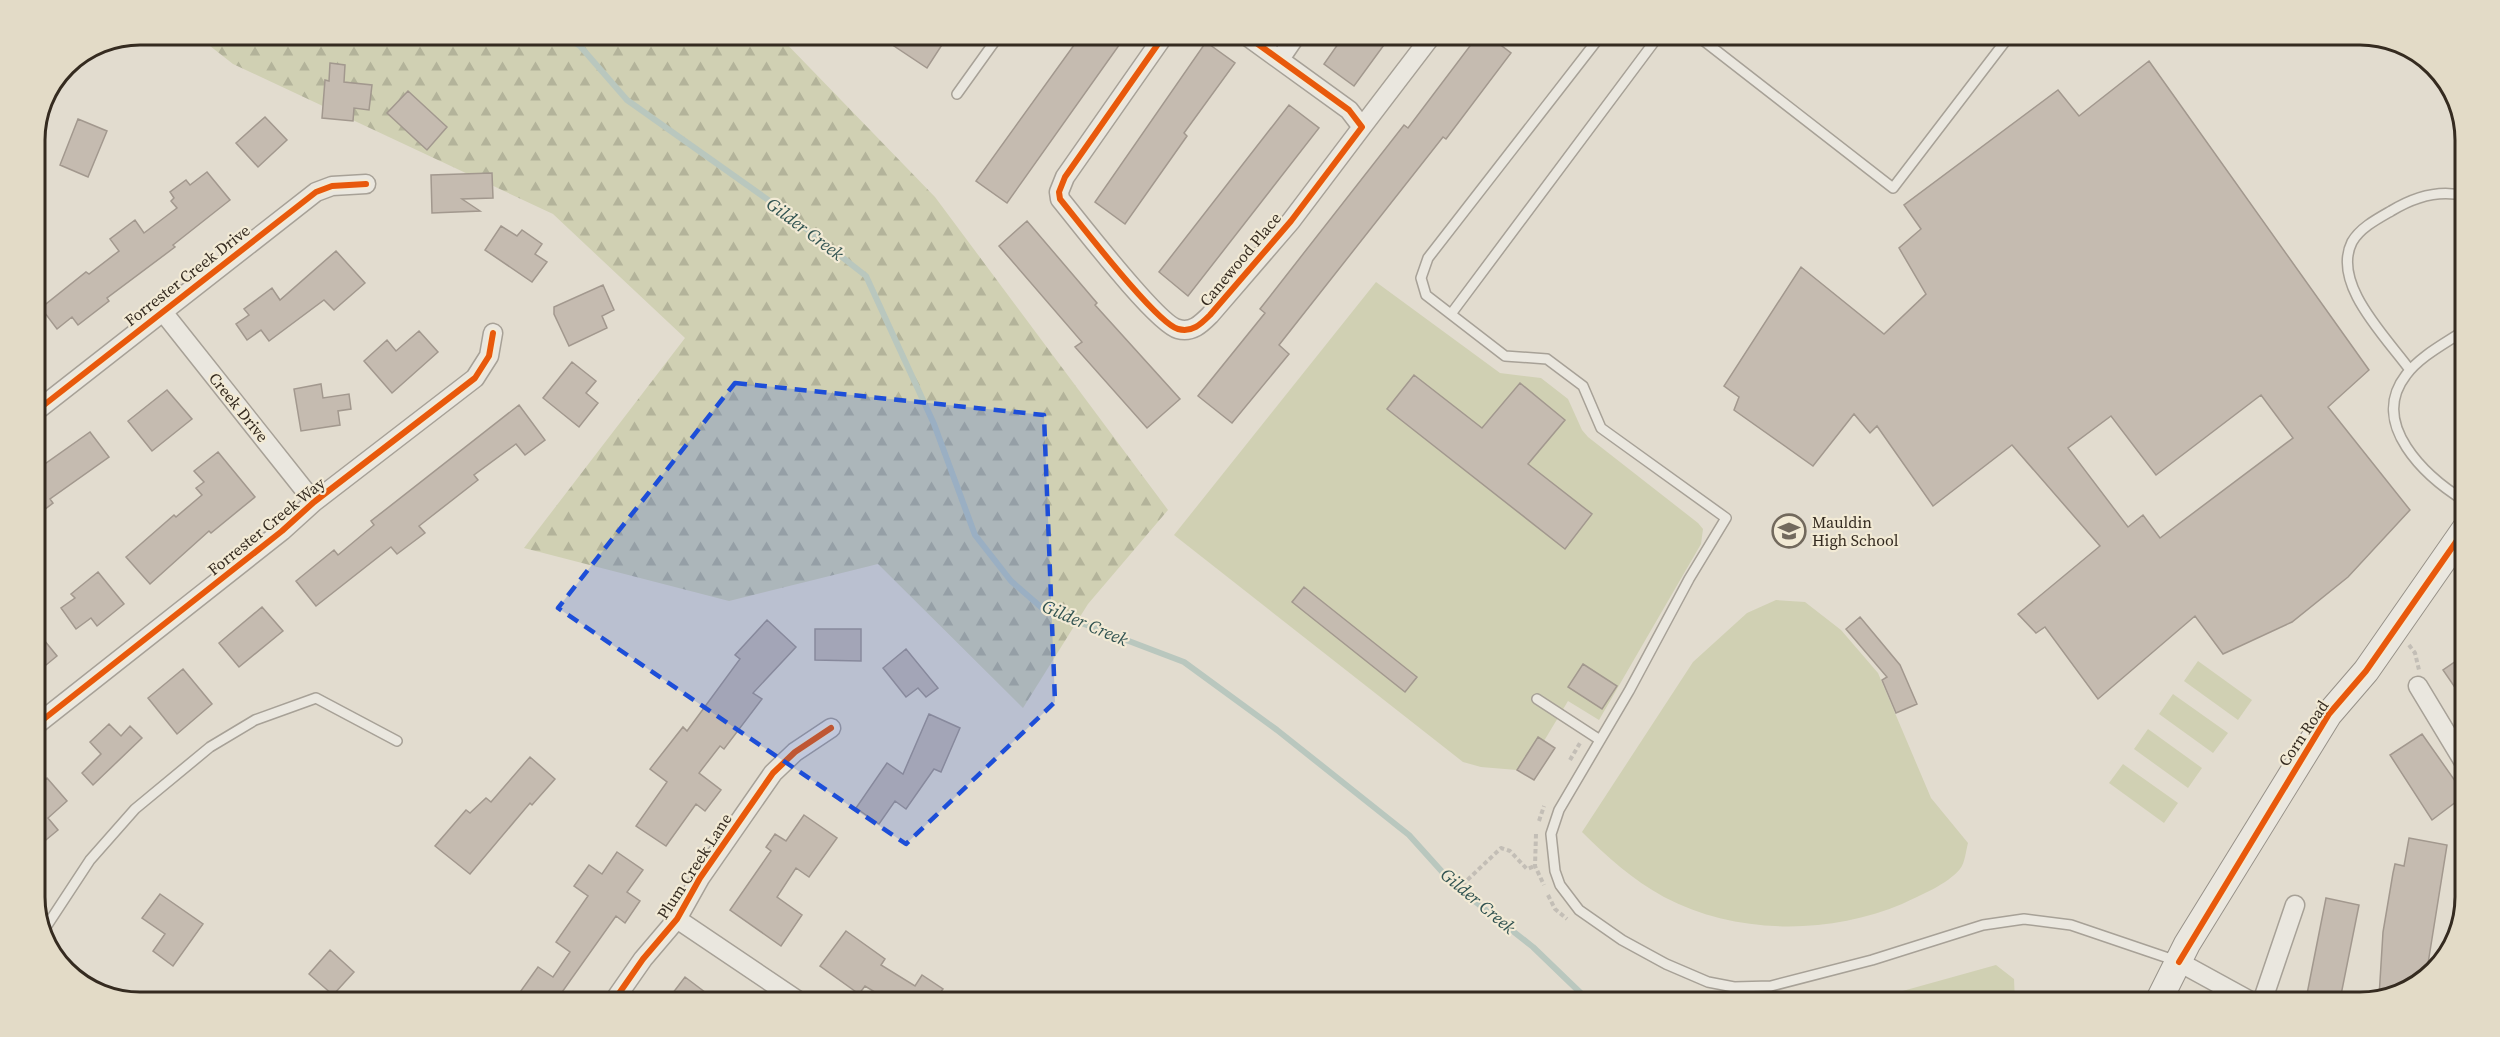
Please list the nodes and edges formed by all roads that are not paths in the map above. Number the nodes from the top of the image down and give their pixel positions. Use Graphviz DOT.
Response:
graph roads {
  1 [pos="992,45"];
  2 [pos="1157,45"];
  3 [pos="1260,45"];
  4 [pos="1290,45"];
  5 [pos="1425,45"];
  6 [pos="1593,45"];
  7 [pos="1652,45"];
  8 [pos="1709,45"];
  9 [pos="2002,45"];
  10 [pos="1280,59"];
  11 [pos="957,94"];
  12 [pos="1362,127"];
  13 [pos="366,184"];
  14 [pos="2455,195"];
  15 [pos="163,312"];
  16 [pos="1451,314"];
  17 [pos="493,333"];
  18 [pos="2455,337"];
  19 [pos="2410,369"];
  20 [pos="45,404"];
  21 [pos="2455,495"];
  22 [pos="314,502"];
  23 [pos="2455,543"];
  24 [pos="2418,686"];
  25 [pos="1537,699"];
  26 [pos="45,718"];
  27 [pos="831,728"];
  28 [pos="1600,740"];
  29 [pos="397,741"];
  30 [pos="2455,747"];
  31 [pos="2295,905"];
  32 [pos="677,919"];
  33 [pos="48,923"];
  34 [pos="2179,962"];
  35 [pos="1734,987"];
  36 [pos="619,992"];
  37 [pos="785,992"];
  38 [pos="1740,992"];
  39 [pos="2162,992"];
  40 [pos="2234,992"];
  41 [pos="2265,992"];
  1 -- 11 [label="lane"];
  2 -- 12 [label="street, Canewood Place"];
  3 -- 10 [label="street"];
  4 -- 10 [label="street"];
  5 -- 12 [label="street, Canewood Place"];
  6 -- 16 [label="lane"];
  7 -- 16 [label="lane"];
  8 -- 9 [label="lane"];
  10 -- 12 [label="street"];
  13 -- 15 [label="street, Forrester Creek Drive"];
  14 -- 19 [label="lane"];
  15 -- 20 [label="street, Forrester Creek Drive"];
  15 -- 22 [label="street, Creek Drive"];
  16 -- 28 [label="lane"];
  17 -- 22 [label="street, Forrester Creek Way"];
  18 -- 19 [label="lane"];
  19 -- 21 [label="lane"];
  22 -- 26 [label="street, Forrester Creek Way"];
  23 -- 34 [label="street, Corn Road"];
  24 -- 30 [label="street"];
  25 -- 28 [label="lane"];
  27 -- 32 [label="street, Plum Creek Lane"];
  28 -- 35 [label="lane"];
  29 -- 33 [label="lane"];
  31 -- 41 [label="street"];
  32 -- 36 [label="street, Plum Creek Lane"];
  32 -- 37 [label="street"];
  34 -- 35 [label="lane"];
  34 -- 39 [label="street, Corn Road"];
  34 -- 40 [label="street"];
  35 -- 38 [label="lane"];
}
